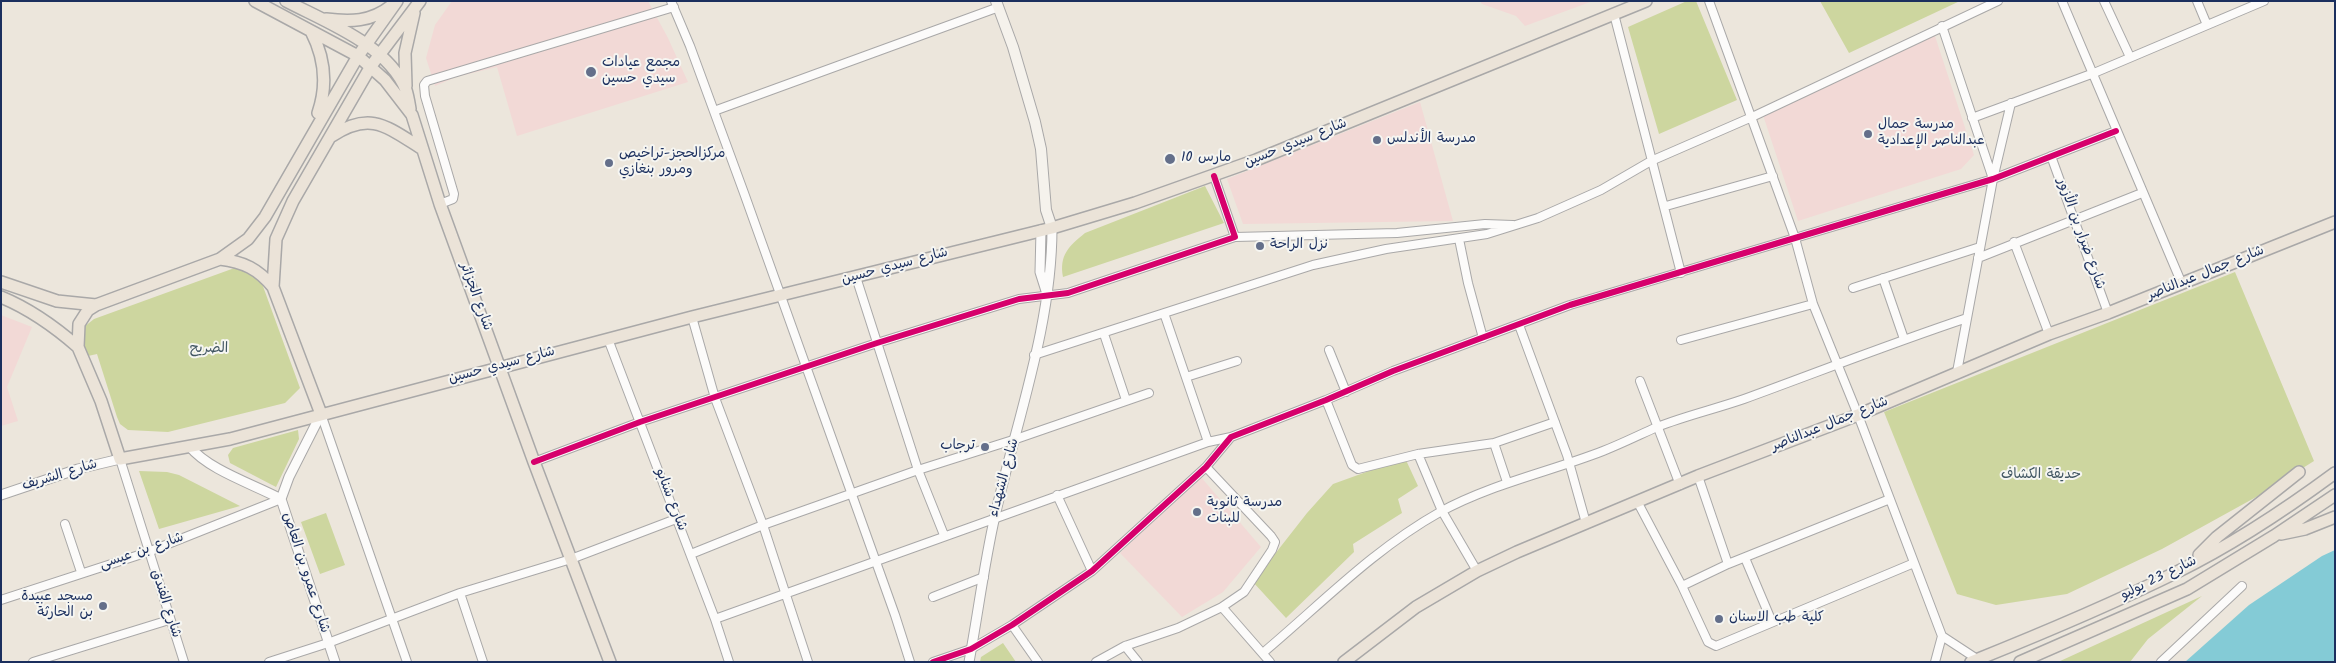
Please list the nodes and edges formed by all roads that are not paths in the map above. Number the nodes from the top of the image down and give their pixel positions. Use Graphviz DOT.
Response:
graph roads {
  1 [pos="255,1"];
  2 [pos="286,1"];
  3 [pos="397,1"];
  4 [pos="1646,1"];
  5 [pos="1709,1"];
  6 [pos="1998,1"];
  7 [pos="2062,1"];
  8 [pos="2104,1"];
  9 [pos="2197,1"];
  10 [pos="2264,1"];
  11 [pos="418,4"];
  12 [pos="673,4"];
  13 [pos="997,4"];
  14 [pos="1614,14"];
  15 [pos="319,18"];
  16 [pos="2207,25"];
  17 [pos="1942,26"];
  18 [pos="311,31"];
  19 [pos="366,45"];
  20 [pos="380,53"];
  21 [pos="358,56"];
  22 [pos="2130,57"];
  23 [pos="371,66"];
  24 [pos="2094,73"];
  25 [pos="406,90"];
  26 [pos="2011,104"];
  27 [pos="714,111"];
  28 [pos="412,116"];
  29 [pos="1752,117"];
  30 [pos="1972,118"];
  31 [pos="2116,131"];
  32 [pos="311,135"];
  33 [pos="330,137"];
  34 [pos="422,148"];
  35 [pos="2051,156"];
  36 [pos="444,157"];
  37 [pos="426,161"];
  38 [pos="1651,161"];
  39 [pos="1214,176"];
  40 [pos="1773,176"];
  41 [pos="1993,179"];
  42 [pos="2142,193"];
  43 [pos="440,204"];
  44 [pos="1666,206"];
  45 [pos="2074,220"];
  46 [pos="2335,222"];
  47 [pos="1520,224"];
  48 [pos="1046,229"];
  49 [pos="1235,236"];
  50 [pos="1795,238"];
  51 [pos="1459,239"];
  52 [pos="2014,242"];
  53 [pos="1980,247"];
  54 [pos="1978,258"];
  55 [pos="220,259"];
  56 [pos="1681,273"];
  57 [pos="856,277"];
  58 [pos="1883,278"];
  59 [pos="1,282"];
  60 [pos="2182,284"];
  61 [pos="273,287"];
  62 [pos="1853,288"];
  63 [pos="779,295"];
  64 [pos="1048,296"];
  65 [pos="1,297"];
  66 [pos="1813,304"];
  67 [pos="96,305"];
  68 [pos="1164,313"];
  69 [pos="2108,313"];
  70 [pos="692,317"];
  71 [pos="1967,318"];
  72 [pos="1520,325"];
  73 [pos="1104,334"];
  74 [pos="2049,334"];
  75 [pos="1483,338"];
  76 [pos="608,339"];
  77 [pos="1904,339"];
  78 [pos="1681,340"];
  79 [pos="877,343"];
  80 [pos="78,346"];
  81 [pos="1329,350"];
  82 [pos="1034,355"];
  83 [pos="1237,361"];
  84 [pos="1836,363"];
  85 [pos="500,367"];
  86 [pos="805,367"];
  87 [pos="1957,372"];
  88 [pos="1186,378"];
  89 [pos="1640,381"];
  90 [pos="1346,392"];
  91 [pos="1149,393"];
  92 [pos="715,398"];
  93 [pos="1126,400"];
  94 [pos="1326,400"];
  95 [pos="321,414"];
  96 [pos="1858,415"];
  97 [pos="640,422"];
  98 [pos="1554,422"];
  99 [pos="1657,427"];
  100 [pos="1231,437"];
  101 [pos="1016,440"];
  102 [pos="1208,442"];
  103 [pos="1494,443"];
  104 [pos="190,447"];
  105 [pos="1418,454"];
  106 [pos="120,459"];
  107 [pos="534,462"];
  108 [pos="1570,463"];
  109 [pos="1206,467"];
  110 [pos="918,470"];
  111 [pos="2299,472"];
  112 [pos="2335,473"];
  113 [pos="1698,476"];
  114 [pos="1507,482"];
  115 [pos="1680,485"];
  116 [pos="851,494"];
  117 [pos="1,495"];
  118 [pos="1057,495"];
  119 [pos="2335,495"];
  120 [pos="1890,499"];
  121 [pos="281,500"];
  122 [pos="1638,503"];
  123 [pos="1442,511"];
  124 [pos="995,517"];
  125 [pos="2335,517"];
  126 [pos="676,519"];
  127 [pos="1586,523"];
  128 [pos="64,524"];
  129 [pos="763,524"];
  130 [pos="944,535"];
  131 [pos="2274,536"];
  132 [pos="148,552"];
  133 [pos="691,554"];
  134 [pos="1745,558"];
  135 [pos="571,559"];
  136 [pos="875,562"];
  137 [pos="1914,563"];
  138 [pos="1728,564"];
  139 [pos="2190,565"];
  140 [pos="1092,571"];
  141 [pos="1477,571"];
  142 [pos="81,572"];
  143 [pos="984,577"];
  144 [pos="1682,586"];
  145 [pos="2242,586"];
  146 [pos="460,593"];
  147 [pos="786,593"];
  148 [pos="933,597"];
  149 [pos="1,600"];
  150 [pos="1222,607"];
  151 [pos="391,617"];
  152 [pos="715,619"];
  153 [pos="169,620"];
  154 [pos="1772,622"];
  155 [pos="1012,625"];
  156 [pos="1942,636"];
  157 [pos="328,642"];
  158 [pos="1125,646"];
  159 [pos="971,649"];
  160 [pos="1264,652"];
  161 [pos="1974,661"];
  162 [pos="33,662"];
  163 [pos="184,662"];
  164 [pos="269,662"];
  165 [pos="335,662"];
  166 [pos="407,662"];
  167 [pos="484,662"];
  168 [pos="610,662"];
  169 [pos="729,662"];
  170 [pos="808,662"];
  171 [pos="910,662"];
  172 [pos="933,662"];
  173 [pos="969,662"];
  174 [pos="1038,662"];
  175 [pos="1096,662"];
  176 [pos="1138,662"];
  177 [pos="1270,662"];
  178 [pos="1344,662"];
  179 [pos="1934,662"];
  180 [pos="2020,662"];
  181 [pos="2160,662"];
  1 -- 18 [label="main road, شارع الجزائر"];
  2 -- 15 [label="main road"];
  3 -- 15 [label="main road"];
  3 -- 19 [label="main road"];
  4 -- 14 [label="main road, شارع سيدي حسين"];
  5 -- 29 [label="street"];
  6 -- 17 [label="street"];
  7 -- 24 [label="street"];
  8 -- 22 [label="street"];
  9 -- 16 [label="street"];
  10 -- 16 [label="street"];
  11 -- 20 [label="main road"];
  11 -- 25 [label="main road"];
  12 -- 27 [label="street"];
  12 -- 36 [label="street"];
  13 -- 27 [label="street"];
  13 -- 48 [label="main road"];
  14 -- 38 [label="street"];
  14 -- 39 [label="main road, شارع سيدي حسين"];
  15 -- 19 [label="main road"];
  16 -- 22 [label="street"];
  17 -- 29 [label="street"];
  17 -- 30 [label="street"];
  18 -- 21 [label="main road, شارع الجزائر"];
  18 -- 32 [label="main road"];
  19 -- 20 [label="main road"];
  19 -- 21 [label="main road"];
  20 -- 23 [label="main road"];
  20 -- 25 [label="main road"];
  21 -- 23 [label="main road, شارع الجزائر"];
  21 -- 32 [label="main road"];
  22 -- 24 [label="street"];
  23 -- 28 [label="main road, شارع الجزائر"];
  23 -- 33 [label="main road"];
  24 -- 26 [label="street"];
  24 -- 31 [label="street"];
  25 -- 28 [label="main road"];
  26 -- 30 [label="street"];
  26 -- 41 [label="street"];
  27 -- 63 [label="street"];
  28 -- 34 [label="main road, شارع الجزائر"];
  29 -- 38 [label="street"];
  29 -- 40 [label="street"];
  30 -- 41 [label="street"];
  31 -- 35 [label="street"];
  31 -- 42 [label="street"];
  32 -- 55 [label="main road"];
  33 -- 34 [label="main road"];
  33 -- 61 [label="main road"];
  34 -- 37 [label="main road, شارع الجزائر"];
  35 -- 41 [label="street"];
  35 -- 45 [label="street, شارع ضرار بن الأزور"];
  36 -- 37 [label="street"];
  36 -- 43 [label="street"];
  37 -- 43 [label="main road, شارع الجزائر"];
  38 -- 44 [label="street"];
  38 -- 47 [label="street"];
  39 -- 48 [label="main road, شارع سيدي حسين"];
  39 -- 49 [label="street"];
  40 -- 44 [label="street"];
  40 -- 50 [label="street"];
  41 -- 50 [label="street"];
  41 -- 53 [label="street"];
  42 -- 45 [label="street"];
  42 -- 60 [label="street"];
  43 -- 85 [label="main road, شارع الجزائر"];
  44 -- 56 [label="street"];
  45 -- 52 [label="street"];
  45 -- 69 [label="street, شارع ضرار بن الأزور"];
  46 -- 60 [label="main road, شارع جمال عبدالناصر"];
  47 -- 49 [label="street"];
  47 -- 51 [label="street"];
  48 -- 57 [label="main road, شارع سيدي حسين"];
  48 -- 64 [label="street, شارع الشهداء"];
  49 -- 64 [label="street"];
  50 -- 56 [label="street"];
  50 -- 66 [label="street"];
  51 -- 68 [label="street"];
  51 -- 75 [label="street"];
  52 -- 54 [label="street"];
  52 -- 74 [label="street"];
  53 -- 54 [label="street"];
  53 -- 58 [label="street"];
  54 -- 71 [label="street"];
  55 -- 61 [label="main road"];
  55 -- 67 [label="main road"];
  56 -- 72 [label="street"];
  57 -- 63 [label="main road, شارع سيدي حسين"];
  57 -- 79 [label="street"];
  58 -- 62 [label="street"];
  58 -- 77 [label="street"];
  59 -- 67 [label="main road"];
  60 -- 69 [label="main road, شارع جمال عبدالناصر"];
  61 -- 95 [label="main road"];
  63 -- 70 [label="main road, شارع سيدي حسين"];
  63 -- 86 [label="street"];
  64 -- 79 [label="street"];
  64 -- 82 [label="street, شارع الشهداء"];
  65 -- 80 [label="main road"];
  66 -- 78 [label="street"];
  66 -- 84 [label="street"];
  67 -- 80 [label="main road"];
  68 -- 73 [label="street"];
  68 -- 88 [label="street"];
  69 -- 74 [label="main road, شارع جمال عبدالناصر"];
  70 -- 76 [label="main road, شارع سيدي حسين"];
  70 -- 92 [label="street"];
  71 -- 77 [label="street"];
  71 -- 87 [label="street"];
  72 -- 75 [label="street"];
  72 -- 98 [label="street"];
  73 -- 82 [label="street"];
  73 -- 93 [label="street"];
  74 -- 87 [label="main road, شارع جمال عبدالناصر"];
  75 -- 90 [label="street"];
  76 -- 85 [label="main road, شارع سيدي حسين"];
  76 -- 97 [label="street, شارع شنابو"];
  77 -- 84 [label="street"];
  79 -- 86 [label="street"];
  79 -- 110 [label="street"];
  80 -- 106 [label="main road"];
  81 -- 90 [label="street"];
  82 -- 101 [label="street, شارع الشهداء"];
  83 -- 88 [label="street"];
  84 -- 96 [label="street"];
  84 -- 99 [label="street"];
  85 -- 95 [label="main road, شارع سيدي حسين"];
  85 -- 107 [label="main road, شارع الجزائر"];
  86 -- 92 [label="street"];
  86 -- 116 [label="street"];
  87 -- 96 [label="main road, شارع جمال عبدالناصر"];
  88 -- 102 [label="street"];
  89 -- 99 [label="street"];
  90 -- 94 [label="street"];
  91 -- 93 [label="street"];
  92 -- 97 [label="street"];
  92 -- 129 [label="street"];
  93 -- 101 [label="street"];
  94 -- 100 [label="street"];
  94 -- 105 [label="street"];
  95 -- 104 [label="main road, شارع سيدي حسين"];
  95 -- 121 [label="street"];
  95 -- 151 [label="street"];
  96 -- 113 [label="main road, شارع جمال عبدالناصر"];
  96 -- 120 [label="street"];
  97 -- 107 [label="street"];
  97 -- 126 [label="street, شارع شنابو"];
  98 -- 103 [label="street"];
  98 -- 108 [label="street"];
  99 -- 108 [label="street"];
  99 -- 115 [label="street"];
  100 -- 102 [label="street"];
  100 -- 109 [label="street"];
  101 -- 110 [label="street"];
  101 -- 124 [label="street, شارع الشهداء"];
  102 -- 118 [label="street"];
  103 -- 105 [label="street"];
  103 -- 114 [label="street"];
  104 -- 106 [label="main road, شارع سيدي حسين"];
  104 -- 121 [label="street, شارع عمرو بن العاص"];
  105 -- 123 [label="street"];
  106 -- 117 [label="street, شارع الشريف"];
  106 -- 132 [label="street, شارع الفندق"];
  107 -- 135 [label="main road, شارع الجزائر"];
  108 -- 114 [label="street"];
  108 -- 127 [label="street"];
  109 -- 140 [label="street"];
  109 -- 150 [label="street"];
  110 -- 116 [label="street"];
  110 -- 130 [label="street"];
  111 -- 139 [label="main road"];
  112 -- 139 [label="main road, شارع 23 يوليو"];
  113 -- 115 [label="main road, شارع جمال عبدالناصر"];
  113 -- 138 [label="street"];
  114 -- 123 [label="street"];
  115 -- 122 [label="main road, شارع جمال عبدالناصر"];
  116 -- 129 [label="street"];
  116 -- 136 [label="street"];
  118 -- 124 [label="street"];
  118 -- 140 [label="street"];
  119 -- 131 [label="main road, شارع 23 يوليو"];
  120 -- 134 [label="street"];
  120 -- 137 [label="street"];
  121 -- 132 [label="street, شارع بن عيسى"];
  121 -- 157 [label="street, شارع عمرو بن العاص"];
  122 -- 127 [label="main road, شارع جمال عبدالناصر"];
  122 -- 144 [label="street"];
  123 -- 141 [label="street"];
  123 -- 160 [label="street"];
  124 -- 130 [label="street"];
  124 -- 143 [label="street, شارع الشهداء"];
  125 -- 131 [label="main road"];
  126 -- 133 [label="street, شارع شنابو"];
  126 -- 135 [label="street"];
  127 -- 141 [label="main road, شارع جمال عبدالناصر"];
  128 -- 142 [label="street"];
  129 -- 133 [label="street"];
  129 -- 147 [label="street"];
  130 -- 136 [label="street"];
  131 -- 180 [label="main road, شارع 23 يوليو"];
  132 -- 142 [label="street, شارع بن عيسى"];
  132 -- 153 [label="street, شارع الفندق"];
  133 -- 152 [label="street, شارع شنابو"];
  134 -- 138 [label="street"];
  134 -- 154 [label="street"];
  135 -- 146 [label="street"];
  135 -- 168 [label="main road, شارع الجزائر"];
  136 -- 147 [label="street"];
  136 -- 171 [label="street"];
  137 -- 154 [label="street"];
  137 -- 156 [label="street"];
  138 -- 144 [label="street"];
  139 -- 161 [label="main road, شارع 23 يوليو"];
  140 -- 155 [label="street"];
  141 -- 178 [label="main road, شارع جمال عبدالناصر"];
  142 -- 149 [label="street, شارع بن عيسى"];
  143 -- 148 [label="street"];
  143 -- 159 [label="street, شارع الشهداء"];
  144 -- 154 [label="street"];
  145 -- 181 [label="street"];
  146 -- 151 [label="street"];
  146 -- 167 [label="street"];
  147 -- 152 [label="street"];
  147 -- 170 [label="street"];
  150 -- 158 [label="street"];
  150 -- 160 [label="street"];
  151 -- 157 [label="street"];
  151 -- 166 [label="street"];
  152 -- 169 [label="street, شارع شنابو"];
  153 -- 162 [label="street"];
  153 -- 163 [label="street, شارع الفندق"];
  155 -- 159 [label="street"];
  155 -- 174 [label="street"];
  156 -- 161 [label="street"];
  156 -- 179 [label="street"];
  157 -- 164 [label="street"];
  157 -- 165 [label="street, شارع عمرو بن العاص"];
  158 -- 175 [label="street"];
  158 -- 176 [label="street"];
  159 -- 172 [label="street"];
  159 -- 173 [label="street, شارع الشهداء"];
  160 -- 177 [label="street"];
}
